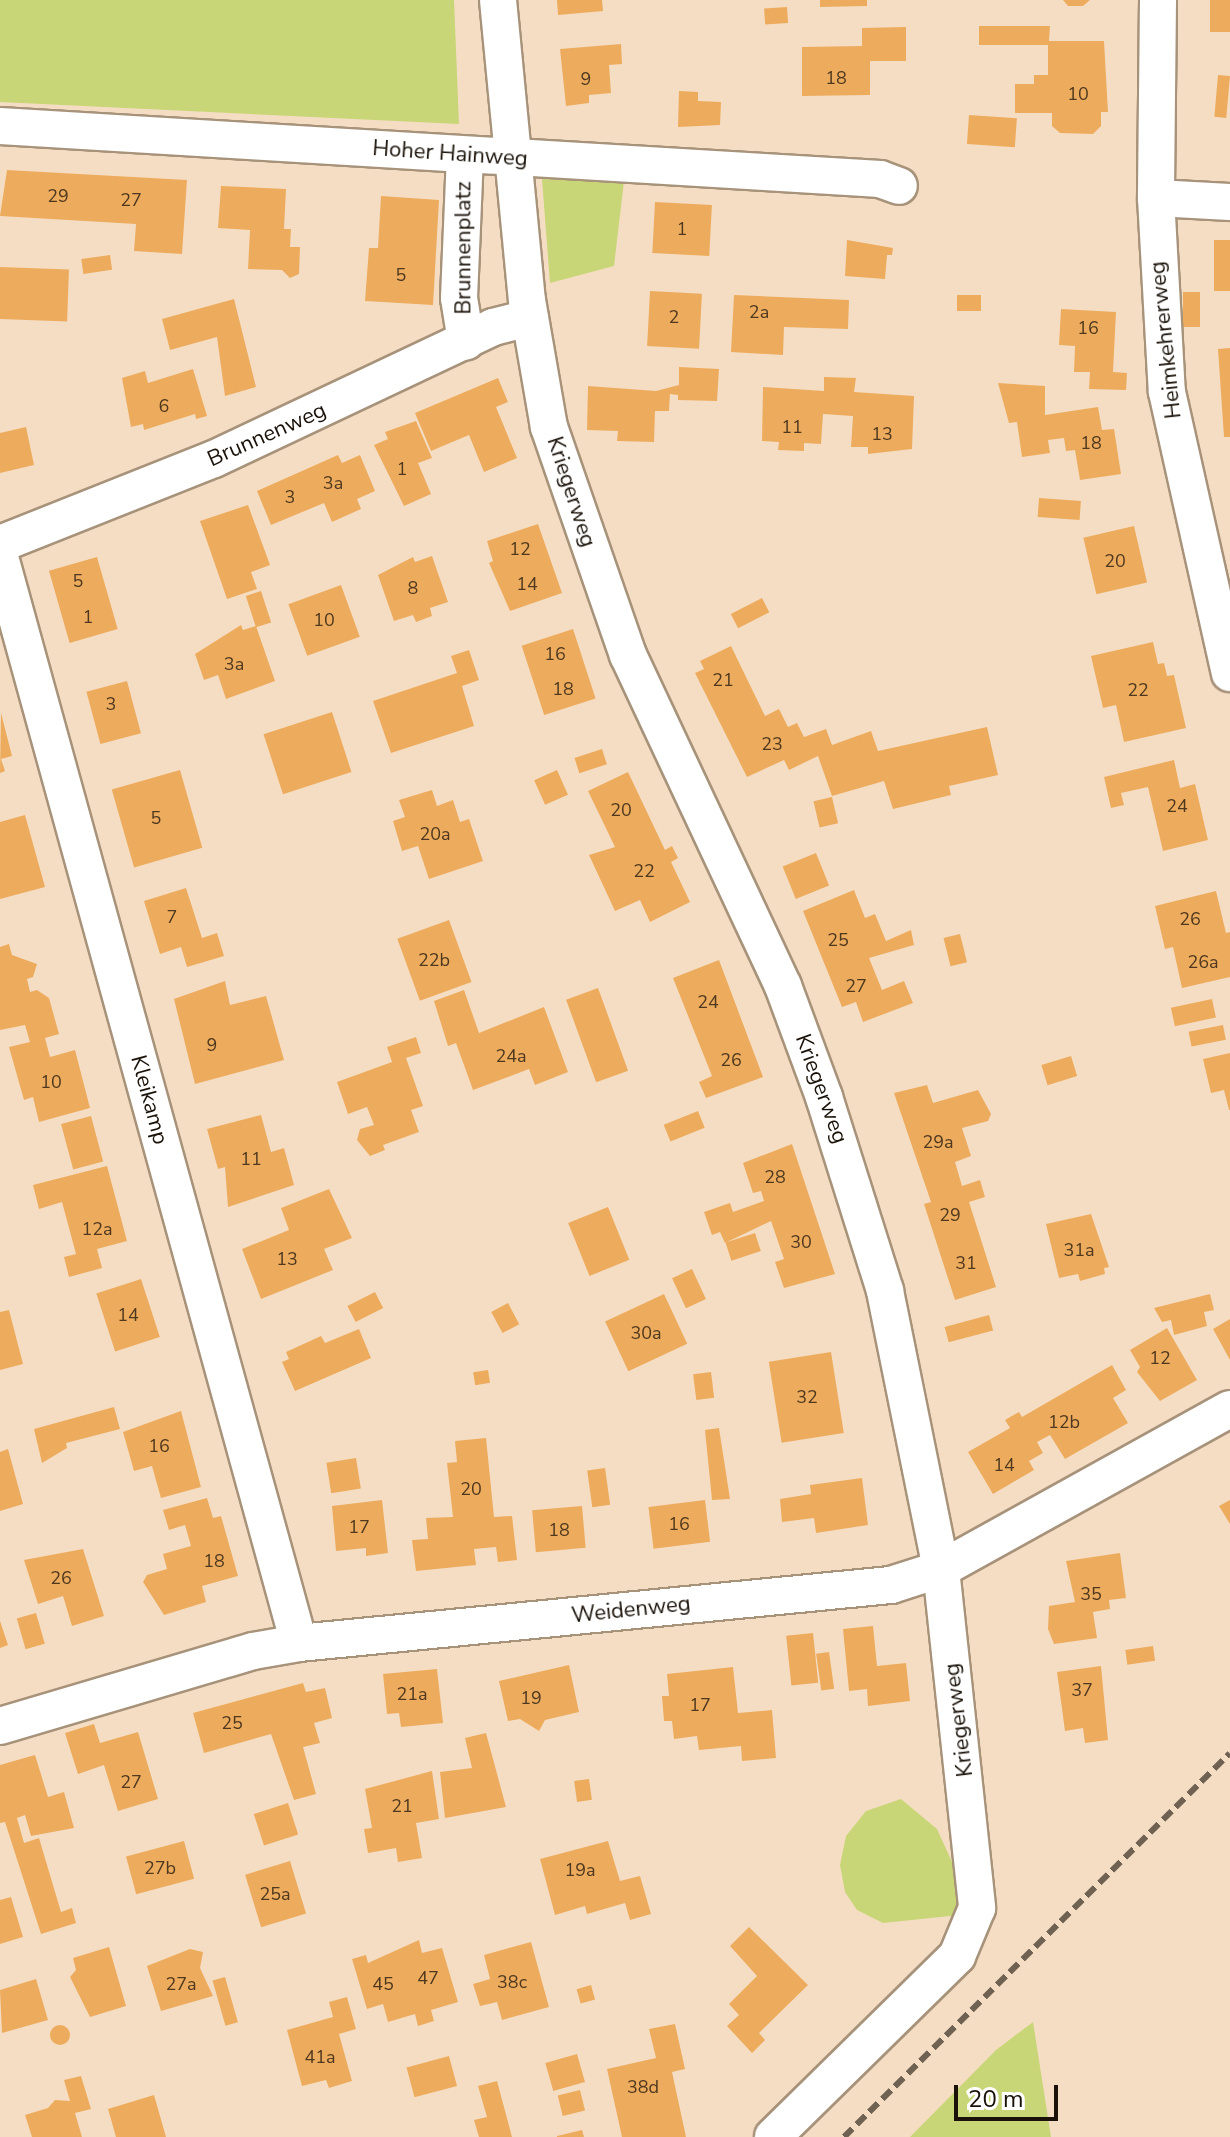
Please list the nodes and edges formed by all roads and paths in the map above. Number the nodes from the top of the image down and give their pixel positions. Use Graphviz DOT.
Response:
graph roads {
  1 [pos="498,0"];
  2 [pos="1158,0"];
  3 [pos="0,126"];
  4 [pos="465,155"];
  5 [pos="511,158"];
  6 [pos="899,186"];
  7 [pos="1156,198"];
  8 [pos="1230,202"];
  9 [pos="530,318"];
  10 [pos="466,341"];
  11 [pos="0,544"];
  12 [pos="0,557"];
  13 [pos="1230,673"];
  14 [pos="1230,1409"];
  15 [pos="941,1569"];
  16 [pos="299,1643"];
  17 [pos="0,1726"];
  18 [pos="773,2137"];
  1 -- 5 [label="street, Kriegerweg"];
  2 -- 7 [label="street, Heimkehrerweg"];
  3 -- 4 [label="street, Hoher Hainweg"];
  4 -- 5 [label="street, Hoher Hainweg"];
  4 -- 10 [label="street, Brunnenplatz"];
  5 -- 6 [label="street, Hoher Hainweg"];
  5 -- 9 [label="street, Kriegerweg"];
  7 -- 8 [label="street"];
  7 -- 13 [label="street, Heimkehrerweg"];
  9 -- 10 [label="street, Brunnenweg"];
  9 -- 15 [label="street, Kriegerweg"];
  10 -- 11 [label="street, Brunnenweg"];
  12 -- 16 [label="street, Kleikamp"];
  14 -- 15 [label="street, Weidenweg"];
  15 -- 16 [label="street, Weidenweg"];
  15 -- 18 [label="street, Kriegerweg"];
  16 -- 17 [label="street, Weidenweg"];
}
